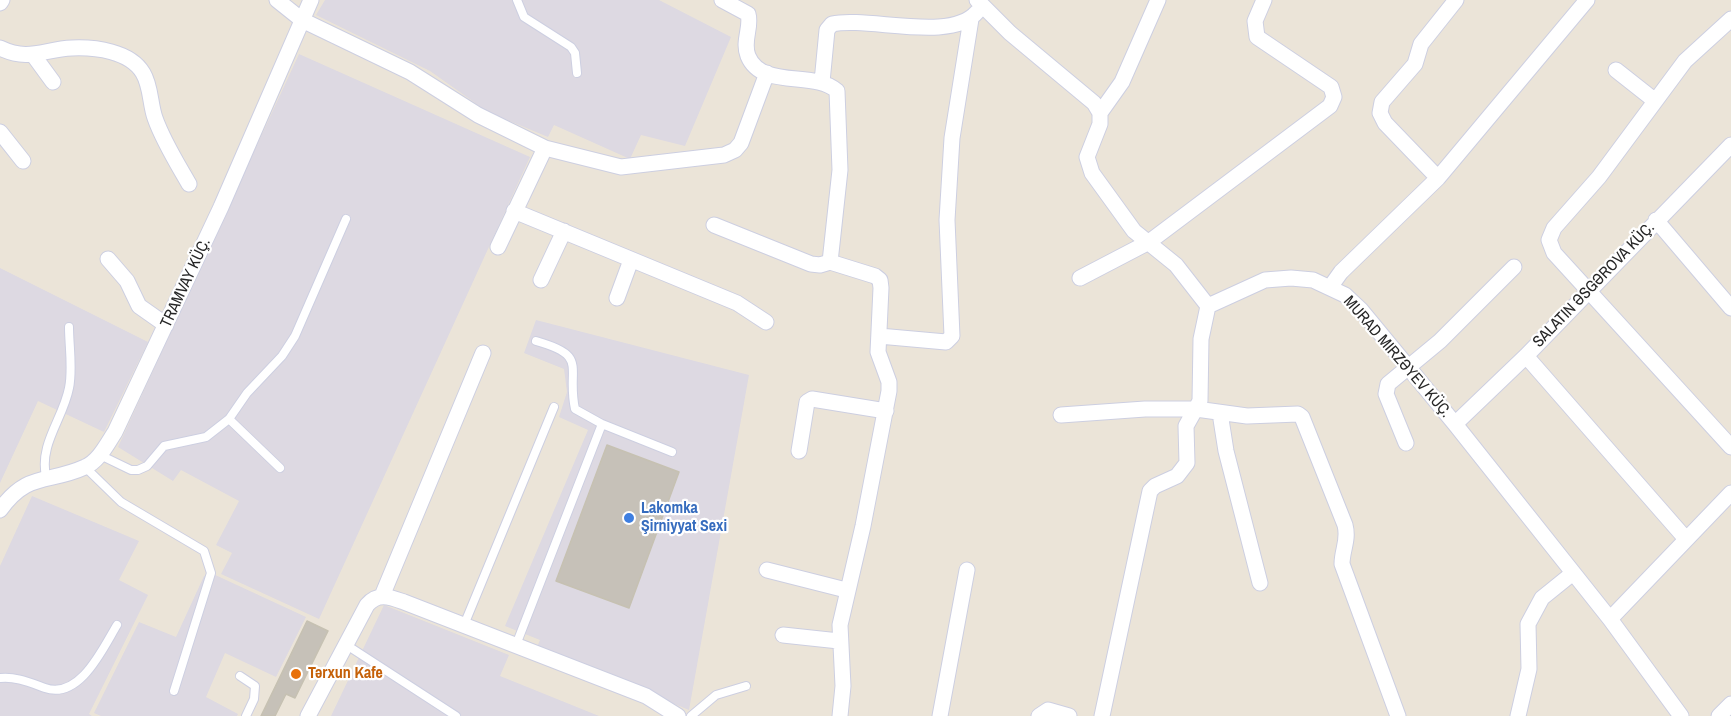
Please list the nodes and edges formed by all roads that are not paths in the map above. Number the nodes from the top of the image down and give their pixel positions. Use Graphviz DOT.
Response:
graph roads {
  1 [pos="277,0"];
  2 [pos="311,0"];
  3 [pos="517,0"];
  4 [pos="722,0"];
  5 [pos="1158,0"];
  6 [pos="1264,0"];
  7 [pos="1456,0"];
  8 [pos="1587,0"];
  9 [pos="979,3"];
  10 [pos="971,19"];
  11 [pos="1731,19"];
  12 [pos="302,20"];
  13 [pos="0,48"];
  14 [pos="34,56"];
  15 [pos="1616,70"];
  16 [pos="767,72"];
  17 [pos="577,74"];
  18 [pos="53,82"];
  19 [pos="822,82"];
  20 [pos="1654,100"];
  21 [pos="1101,113"];
  22 [pos="0,132"];
  23 [pos="544,148"];
  24 [pos="1728,155"];
  25 [pos="23,160"];
  26 [pos="1438,178"];
  27 [pos="189,184"];
  28 [pos="514,211"];
  29 [pos="346,219"];
  30 [pos="1656,220"];
  31 [pos="714,225"];
  32 [pos="564,231"];
  33 [pos="1149,242"];
  34 [pos="498,247"];
  35 [pos="108,259"];
  36 [pos="631,260"];
  37 [pos="830,261"];
  38 [pos="1514,267"];
  39 [pos="1080,278"];
  40 [pos="541,280"];
  41 [pos="1331,286"];
  42 [pos="1587,290"];
  43 [pos="617,298"];
  44 [pos="1208,306"];
  45 [pos="1731,308"];
  46 [pos="766,322"];
  47 [pos="166,325"];
  48 [pos="69,327"];
  49 [pos="879,336"];
  50 [pos="536,340"];
  51 [pos="483,354"];
  52 [pos="1526,356"];
  53 [pos="1409,369"];
  54 [pos="554,407"];
  55 [pos="1196,409"];
  56 [pos="886,411"];
  57 [pos="1220,413"];
  58 [pos="1061,415"];
  59 [pos="230,419"];
  60 [pos="602,424"];
  61 [pos="1455,424"];
  62 [pos="1406,443"];
  63 [pos="1731,447"];
  64 [pos="799,451"];
  65 [pos="672,452"];
  66 [pos="100,455"];
  67 [pos="85,467"];
  68 [pos="280,468"];
  69 [pos="46,476"];
  70 [pos="1731,493"];
  71 [pos="0,510"];
  72 [pos="1686,540"];
  73 [pos="766,570"];
  74 [pos="968,570"];
  75 [pos="1573,573"];
  76 [pos="1260,583"];
  77 [pos="846,590"];
  78 [pos="382,596"];
  79 [pos="1610,619"];
  80 [pos="117,624"];
  81 [pos="464,626"];
  82 [pos="783,635"];
  83 [pos="839,641"];
  84 [pos="345,644"];
  85 [pos="516,645"];
  86 [pos="240,676"];
  87 [pos="0,678"];
  88 [pos="746,686"];
  89 [pos="174,691"];
  90 [pos="1731,704"];
  91 [pos="246,716"];
  92 [pos="308,716"];
  93 [pos="456,716"];
  94 [pos="678,716"];
  95 [pos="691,716"];
  96 [pos="840,716"];
  97 [pos="940,716"];
  98 [pos="1039,716"];
  99 [pos="1069,716"];
  100 [pos="1102,716"];
  101 [pos="1398,716"];
  102 [pos="1518,716"];
  103 [pos="1681,716"];
  104 [pos="1719,716"];
  1 -- 12 [label="street"];
  2 -- 12 [label="street, TRAMVAY KÜÇ."];
  3 -- 17 [label="lane"];
  4 -- 16 [label="street"];
  5 -- 21 [label="street"];
  6 -- 33 [label="street"];
  7 -- 26 [label="street"];
  8 -- 26 [label="street"];
  9 -- 10 [label="street"];
  9 -- 21 [label="street"];
  10 -- 19 [label="street"];
  10 -- 49 [label="street"];
  11 -- 20 [label="street"];
  12 -- 23 [label="street"];
  12 -- 47 [label="street, TRAMVAY KÜÇ."];
  13 -- 14 [label="street"];
  14 -- 18 [label="street"];
  14 -- 27 [label="street"];
  15 -- 20 [label="street"];
  16 -- 19 [label="street"];
  16 -- 23 [label="street"];
  19 -- 37 [label="street"];
  20 -- 42 [label="street"];
  21 -- 33 [label="street"];
  22 -- 25 [label="street"];
  23 -- 28 [label="street"];
  24 -- 30 [label="street"];
  26 -- 41 [label="street"];
  28 -- 32 [label="street"];
  28 -- 34 [label="street"];
  29 -- 59 [label="lane"];
  30 -- 42 [label="street"];
  30 -- 45 [label="street"];
  31 -- 37 [label="street"];
  32 -- 36 [label="street"];
  32 -- 40 [label="street"];
  33 -- 39 [label="street"];
  33 -- 44 [label="street"];
  35 -- 47 [label="street"];
  36 -- 43 [label="street"];
  36 -- 46 [label="street"];
  37 -- 49 [label="street"];
  38 -- 53 [label="street"];
  41 -- 44 [label="street, MURAD MIRZƏYEV KÜÇ."];
  41 -- 53 [label="street, MURAD MIRZƏYEV KÜÇ."];
  42 -- 52 [label="street"];
  42 -- 63 [label="street"];
  44 -- 55 [label="street"];
  47 -- 66 [label="street, TRAMVAY KÜÇ."];
  48 -- 69 [label="lane"];
  49 -- 56 [label="street"];
  50 -- 60 [label="lane"];
  51 -- 78 [label="street"];
  52 -- 61 [label="street"];
  52 -- 72 [label="street"];
  53 -- 61 [label="street, MURAD MIRZƏYEV KÜÇ."];
  53 -- 62 [label="street"];
  54 -- 81 [label="lane"];
  55 -- 57 [label="street"];
  55 -- 58 [label="street"];
  55 -- 100 [label="street"];
  56 -- 64 [label="street"];
  56 -- 77 [label="street"];
  57 -- 76 [label="street"];
  57 -- 101 [label="street"];
  59 -- 66 [label="lane"];
  59 -- 68 [label="lane"];
  60 -- 65 [label="lane"];
  60 -- 85 [label="lane"];
  61 -- 75 [label="street, MURAD MIRZƏYEV KÜÇ."];
  66 -- 67 [label="street, TRAMVAY KÜÇ."];
  67 -- 69 [label="street, TRAMVAY KÜÇ."];
  67 -- 89 [label="lane"];
  69 -- 71 [label="street, TRAMVAY KÜÇ."];
  70 -- 72 [label="street"];
  72 -- 79 [label="street"];
  73 -- 77 [label="street"];
  74 -- 97 [label="street"];
  75 -- 79 [label="street, MURAD MIRZƏYEV KÜÇ."];
  75 -- 102 [label="street"];
  77 -- 83 [label="street"];
  78 -- 81 [label="street"];
  78 -- 84 [label="street"];
  79 -- 103 [label="street, MURAD MIRZƏYEV KÜÇ."];
  80 -- 87 [label="lane"];
  81 -- 85 [label="street"];
  82 -- 83 [label="street"];
  83 -- 96 [label="street"];
  84 -- 92 [label="street"];
  84 -- 93 [label="lane"];
  85 -- 94 [label="street"];
  86 -- 91 [label="lane"];
  88 -- 95 [label="lane"];
  90 -- 104 [label="street"];
  98 -- 99 [label="street"];
}
